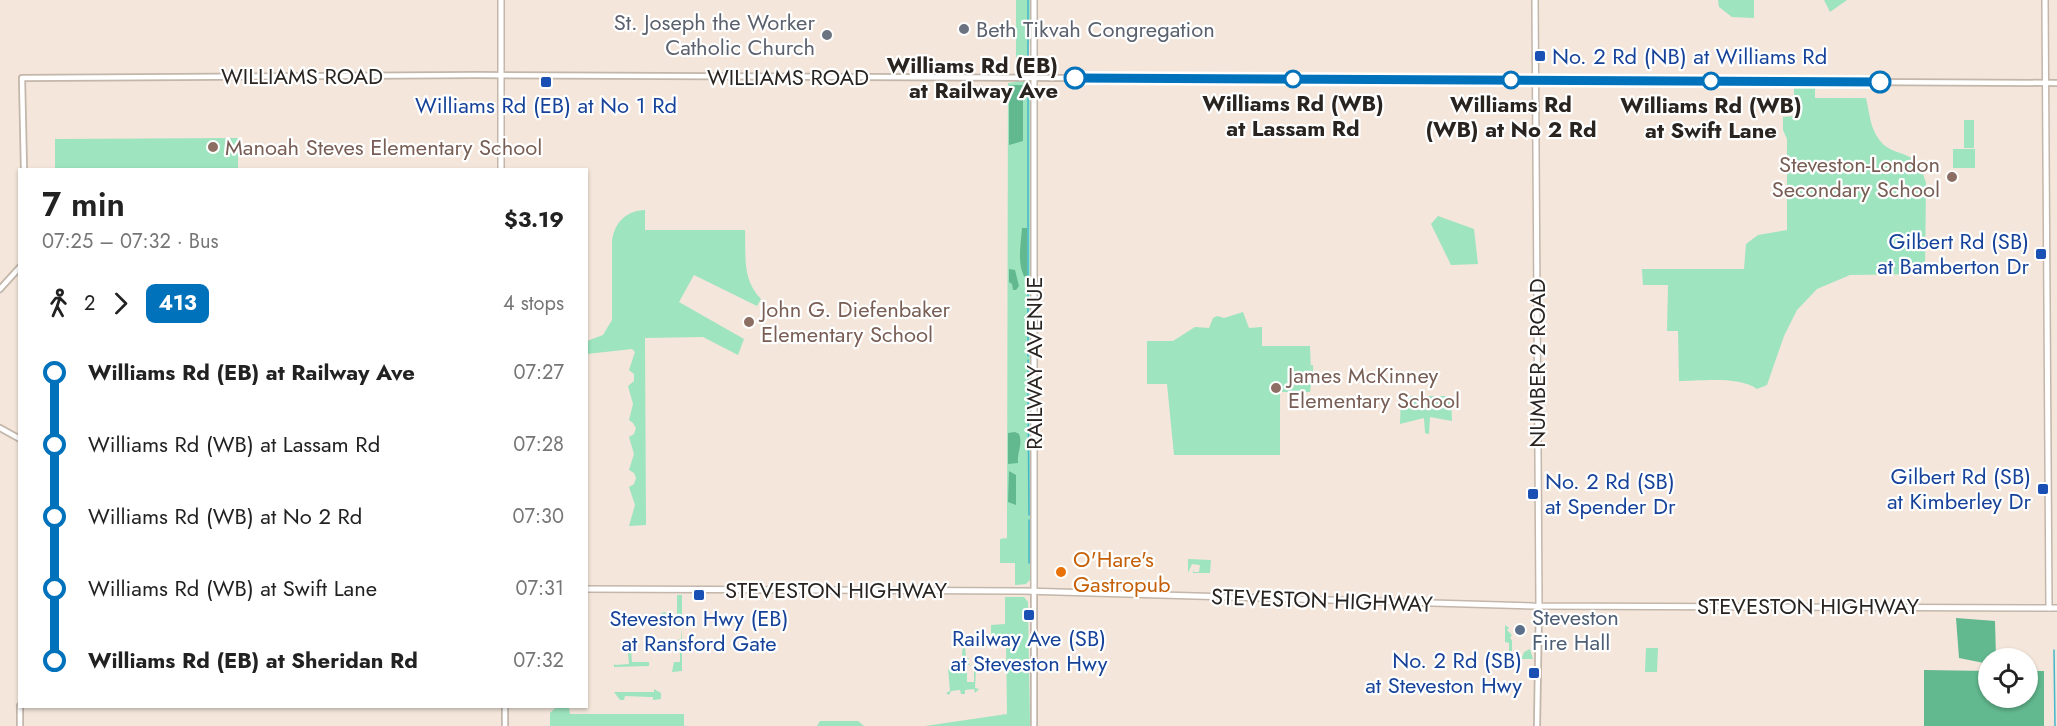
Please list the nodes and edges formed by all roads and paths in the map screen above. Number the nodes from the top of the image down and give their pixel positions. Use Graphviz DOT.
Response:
graph roads {
  1 [pos="501,0"];
  2 [pos="1034,0"];
  3 [pos="1535,0"];
  4 [pos="2045,0"];
  5 [pos="501,76"];
  6 [pos="1034,78"];
  7 [pos="1534,80"];
  8 [pos="2045,83"];
  9 [pos="2057,83"];
  10 [pos="24,168"];
  11 [pos="501,168"];
  12 [pos="18,269"];
  13 [pos="0,289"];
  14 [pos="0,428"];
  15 [pos="18,438"];
  16 [pos="588,589"];
  17 [pos="1034,591"];
  18 [pos="1539,606"];
  19 [pos="2049,608"];
  20 [pos="2057,608"];
  21 [pos="20,708"];
  22 [pos="505,708"];
  23 [pos="20,726"];
  24 [pos="505,726"];
  25 [pos="1034,726"];
  26 [pos="1537,726"];
  1 -- 5 [label="main road"];
  2 -- 6 [label="main road, RAILWAY AVENUE"];
  3 -- 7 [label="main road, NUMBER 2 ROAD"];
  4 -- 8 [label="main road"];
  5 -- 6 [label="street, WILLIAMS ROAD"];
  5 -- 10 [label="street, WILLIAMS ROAD"];
  5 -- 11 [label="main road"];
  6 -- 7 [label="street, WILLIAMS ROAD"];
  6 -- 17 [label="main road, RAILWAY AVENUE"];
  7 -- 8 [label="street, WILLIAMS ROAD"];
  7 -- 18 [label="main road, NUMBER 2 ROAD"];
  8 -- 9 [label="street, WILLIAMS ROAD"];
  8 -- 19 [label="main road"];
  12 -- 13 [label="street"];
  14 -- 15 [label="street"];
  16 -- 17 [label="main road, STEVESTON HIGHWAY"];
  17 -- 18 [label="main road, STEVESTON HIGHWAY"];
  17 -- 25 [label="street, RAILWAY AVENUE"];
  18 -- 19 [label="main road, STEVESTON HIGHWAY"];
  18 -- 26 [label="street, NUMBER 2 ROAD"];
  19 -- 20 [label="main road, STEVESTON HIGHWAY"];
  21 -- 23 [label="street"];
  22 -- 24 [label="street"];
}
